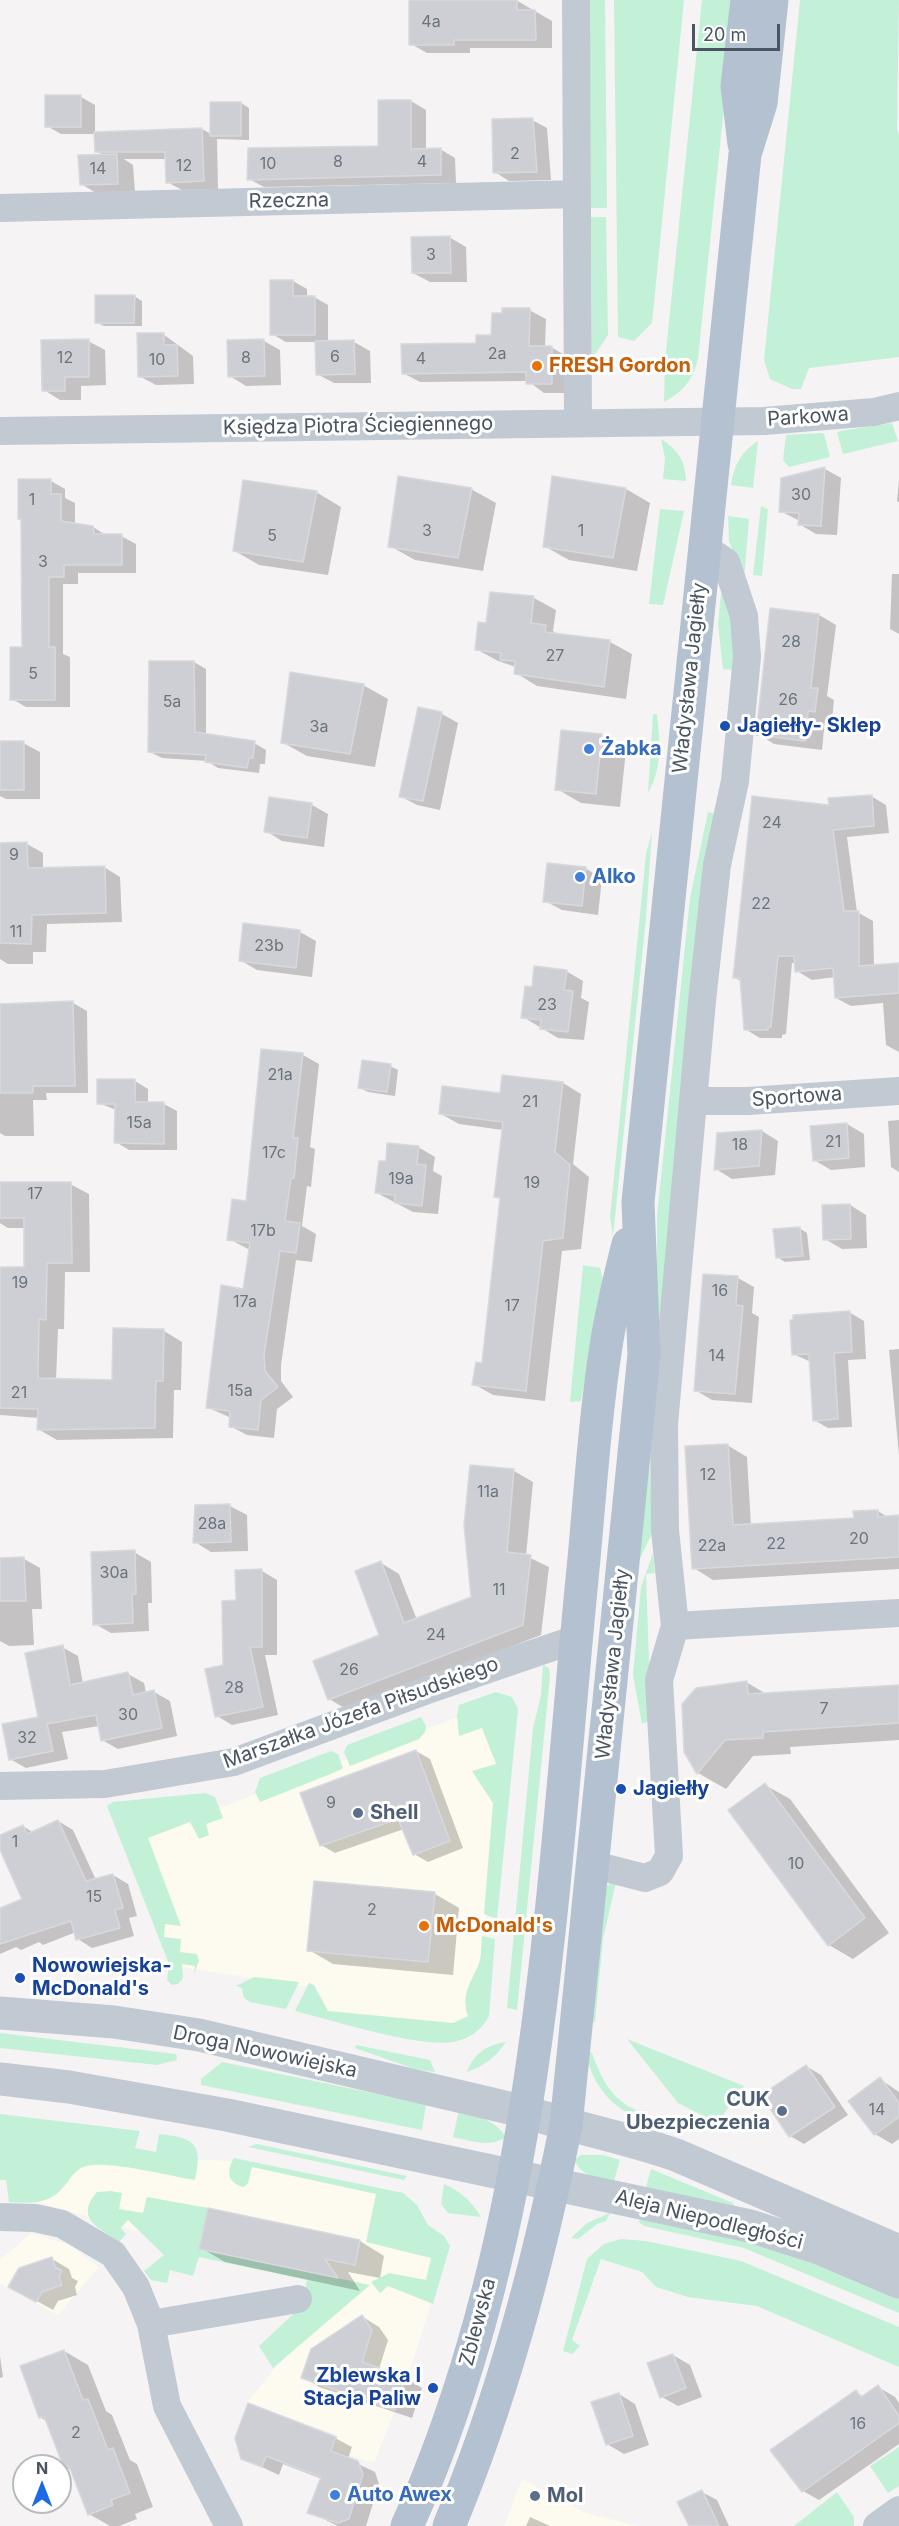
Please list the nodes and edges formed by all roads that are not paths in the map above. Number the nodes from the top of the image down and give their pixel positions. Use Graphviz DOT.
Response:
graph roads {
  1 [pos="576,0"];
  2 [pos="747,0"];
  3 [pos="772,0"];
  4 [pos="745,154"];
  5 [pos="577,194"];
  6 [pos="0,208"];
  7 [pos="899,406"];
  8 [pos="716,421"];
  9 [pos="578,423"];
  10 [pos="0,431"];
  11 [pos="704,547"];
  12 [pos="899,1091"];
  13 [pos="695,1101"];
  14 [pos="638,1202"];
  15 [pos="899,1613"];
  16 [pos="675,1626"];
  17 [pos="576,1639"];
  18 [pos="0,1786"];
  19 [pos="594,1865"];
  20 [pos="0,2013"];
  21 [pos="0,2079"];
  22 [pos="526,2112"];
  23 [pos="566,2125"];
  24 [pos="514,2176"];
  25 [pos="554,2184"];
  26 [pos="0,2217"];
  27 [pos="899,2251"];
  28 [pos="899,2282"];
  29 [pos="298,2300"];
  30 [pos="151,2324"];
  31 [pos="899,2510"];
  32 [pos="228,2526"];
  33 [pos="407,2526"];
  34 [pos="449,2526"];
  35 [pos="877,2526"];
  1 -- 5 [label="street"];
  2 -- 4 [label="main road, Władysława Jagiełły"];
  3 -- 4 [label="main road, Władysława Jagiełły"];
  4 -- 8 [label="main road, Władysława Jagiełły"];
  5 -- 6 [label="street, Rzeczna"];
  5 -- 9 [label="street"];
  7 -- 8 [label="street, Parkowa"];
  8 -- 9 [label="street, Księdza Piotra Ściegiennego"];
  8 -- 11 [label="main road, Władysława Jagiełły"];
  9 -- 10 [label="street, Księdza Piotra Ściegiennego"];
  11 -- 13 [label="street"];
  11 -- 14 [label="main road, Władysława Jagiełły"];
  12 -- 13 [label="street, Sportowa"];
  13 -- 16 [label="street"];
  14 -- 17 [label="main road, Władysława Jagiełły"];
  14 -- 19 [label="main road, Władysława Jagiełły"];
  15 -- 16 [label="street"];
  16 -- 19 [label="street"];
  17 -- 18 [label="street, Marszałka Józefa Piłsudskiego"];
  17 -- 22 [label="main road, Władysława Jagiełły"];
  19 -- 23 [label="main road, Władysława Jagiełły"];
  20 -- 22 [label="street, Droga Nowowiejska"];
  21 -- 24 [label="street"];
  22 -- 23 [label="street, Aleja Niepodległości"];
  22 -- 24 [label="main road, Zblewska"];
  23 -- 25 [label="main road, Zblewska"];
  23 -- 27 [label="street, Aleja Niepodległości"];
  24 -- 25 [label="street, Aleja Niepodległości"];
  24 -- 33 [label="main road, Zblewska"];
  25 -- 28 [label="street, Aleja Niepodległości"];
  25 -- 34 [label="main road, Zblewska"];
  26 -- 30 [label="street"];
  29 -- 30 [label="street"];
  30 -- 32 [label="street"];
  31 -- 35 [label="street"];
}
